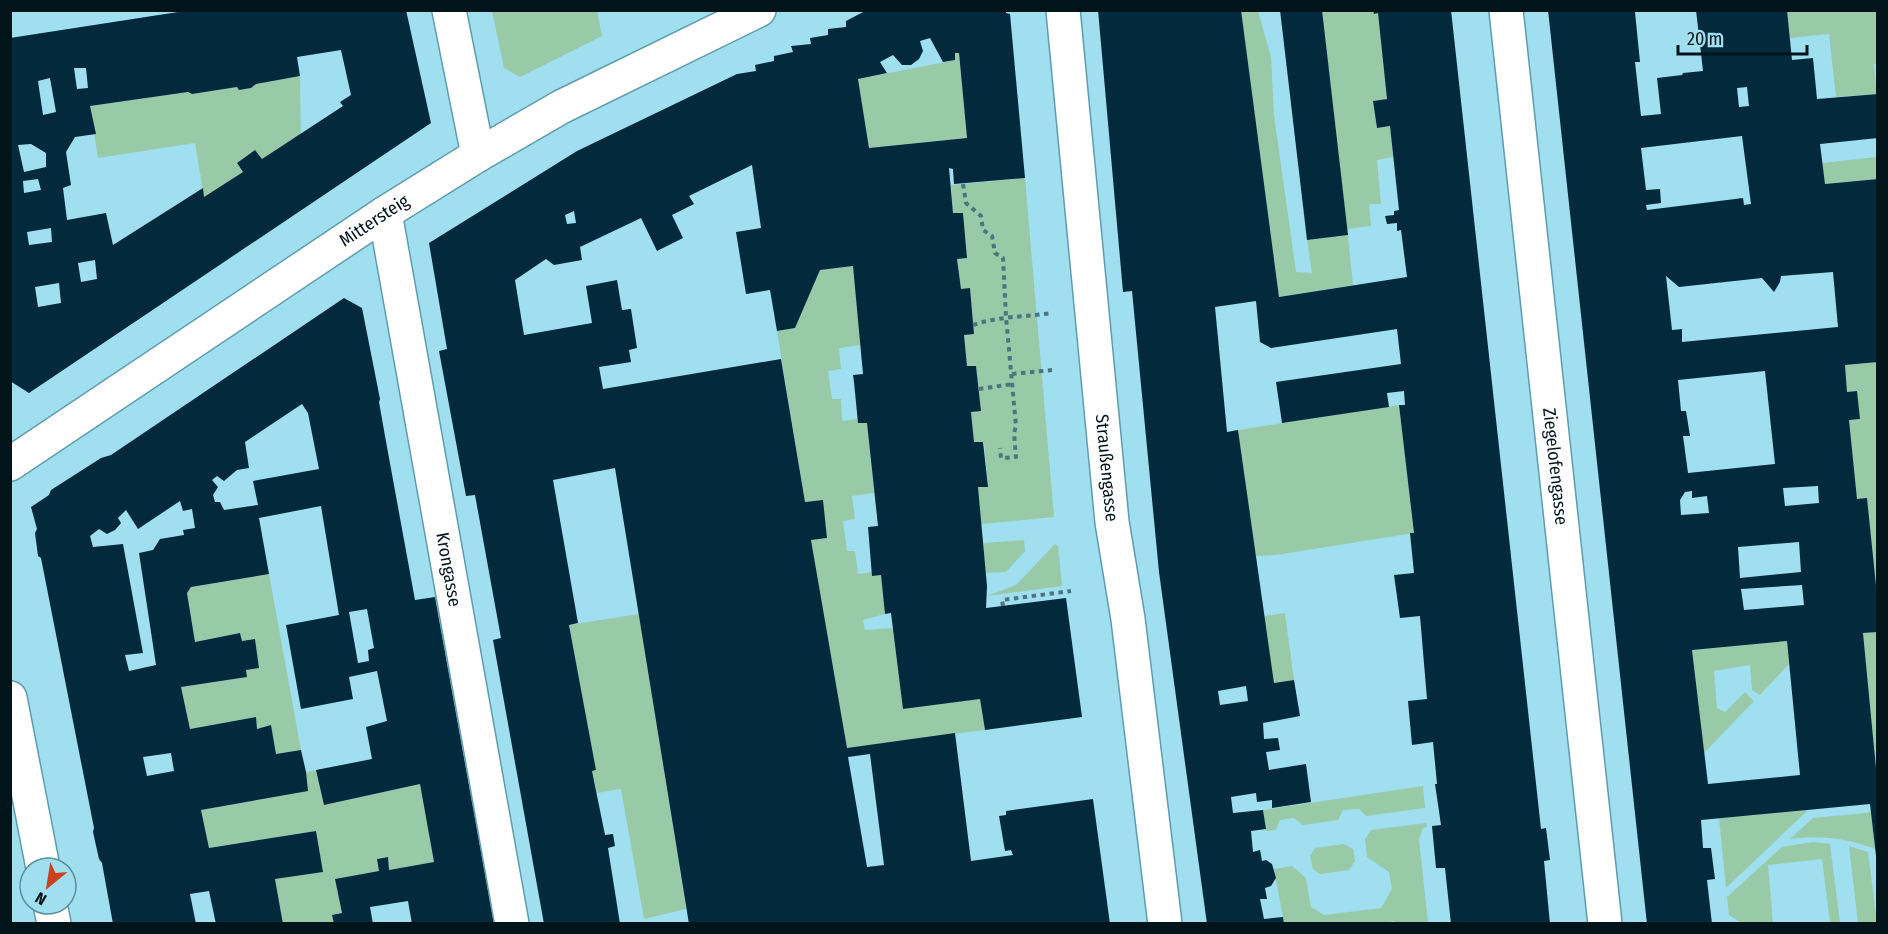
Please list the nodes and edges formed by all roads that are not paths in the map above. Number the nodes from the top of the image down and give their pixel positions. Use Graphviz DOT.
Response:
graph roads {
  1 [pos="450,10"];
  2 [pos="759,10"];
  3 [pos="1063,10"];
  4 [pos="1506,10"];
  5 [pos="478,155"];
  6 [pos="385,213"];
  7 [pos="10,464"];
  8 [pos="10,698"];
  9 [pos="14,735"];
  10 [pos="41,856"];
  11 [pos="512,924"];
  12 [pos="1165,924"];
  13 [pos="1605,924"];
  1 -- 5 [label="street"];
  2 -- 5 [label="street, Mittersteig"];
  3 -- 12 [label="street, Straußengasse"];
  4 -- 13 [label="street, Ziegelofengasse"];
  5 -- 6 [label="street, Mittersteig"];
  6 -- 7 [label="street, Mittersteig"];
  6 -- 11 [label="street, Krongasse"];
  8 -- 9 [label="street"];
  9 -- 10 [label="street"];
}
